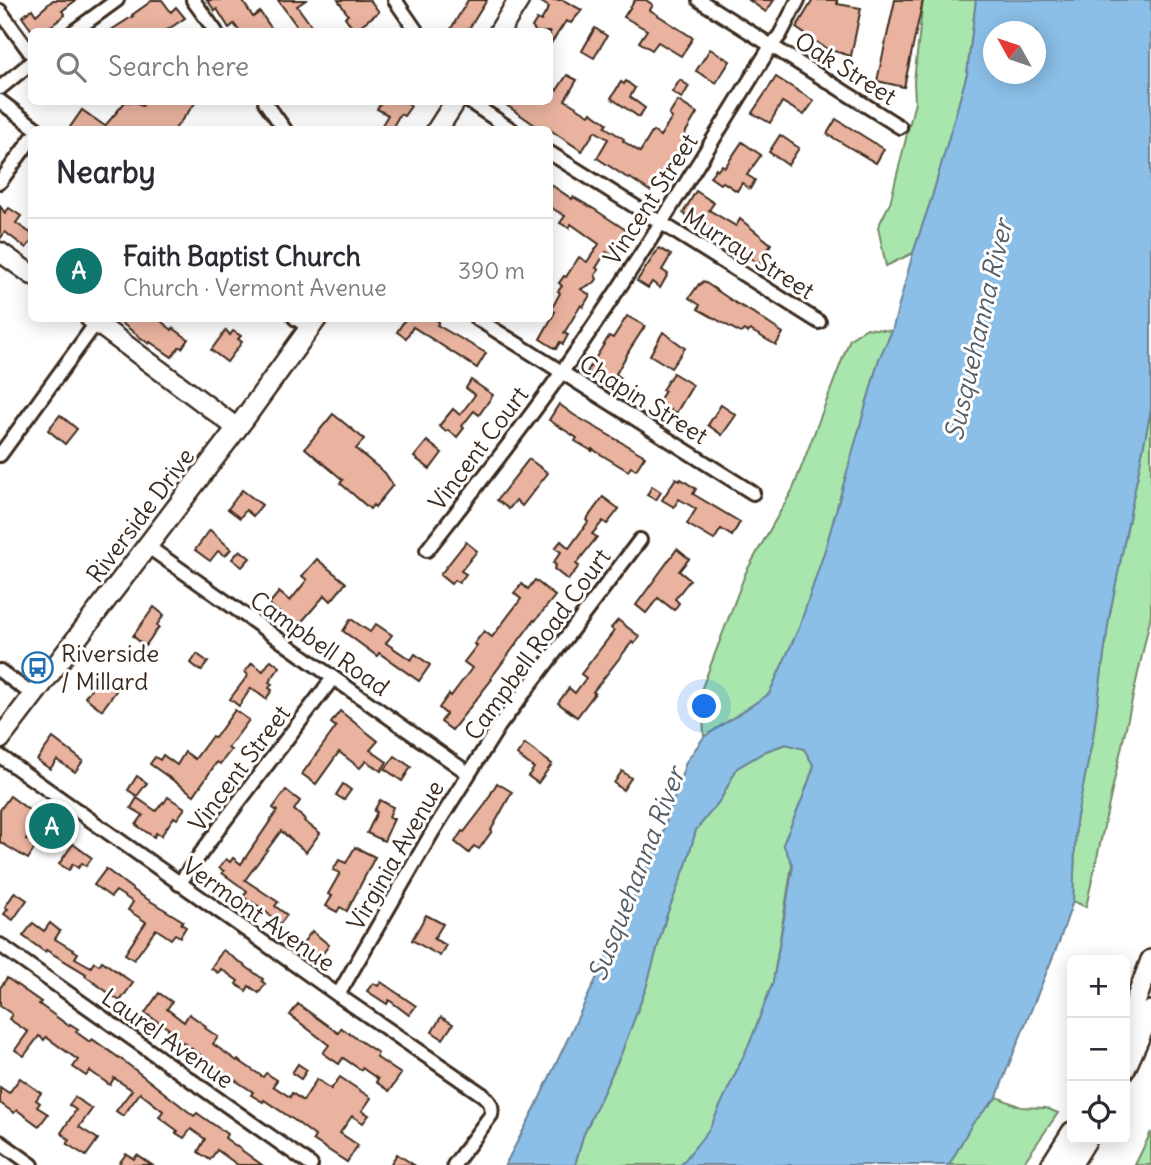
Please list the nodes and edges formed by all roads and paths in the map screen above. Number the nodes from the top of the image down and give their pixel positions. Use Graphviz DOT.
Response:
graph roads {
  1 [pos="117,0"];
  2 [pos="193,0"];
  3 [pos="395,0"];
  4 [pos="519,0"];
  5 [pos="699,0"];
  6 [pos="798,0"];
  7 [pos="0,12"];
  8 [pos="79,28"];
  9 [pos="213,28"];
  10 [pos="414,28"];
  11 [pos="502,28"];
  12 [pos="771,46"];
  13 [pos="28,50"];
  14 [pos="28,65"];
  15 [pos="0,88"];
  16 [pos="0,102"];
  17 [pos="267,105"];
  18 [pos="453,105"];
  19 [pos="474,105"];
  20 [pos="34,126"];
  21 [pos="282,126"];
  22 [pos="440,126"];
  23 [pos="506,126"];
  24 [pos="900,127"];
  25 [pos="28,144"];
  26 [pos="553,155"];
  27 [pos="0,182"];
  28 [pos="662,223"];
  29 [pos="0,252"];
  30 [pos="28,272"];
  31 [pos="92,322"];
  32 [pos="94,322"];
  33 [pos="308,322"];
  34 [pos="482,322"];
  35 [pos="818,322"];
  36 [pos="561,372"];
  37 [pos="237,428"];
  38 [pos="0,455"];
  39 [pos="754,493"];
  40 [pos="640,540"];
  41 [pos="147,546"];
  42 [pos="428,550"];
  43 [pos="0,671"];
  44 [pos="333,678"];
  45 [pos="33,695"];
  46 [pos="0,739"];
  47 [pos="0,755"];
  48 [pos="468,773"];
  49 [pos="179,884"];
  50 [pos="0,945"];
  51 [pos="1151,960"];
  52 [pos="338,995"];
  53 [pos="1151,1011"];
  54 [pos="1129,1018"];
  55 [pos="1130,1058"];
  56 [pos="1067,1140"];
  57 [pos="0,1142"];
  58 [pos="1084,1144"];
  59 [pos="32,1165"];
  60 [pos="311,1165"];
  61 [pos="454,1165"];
  62 [pos="1051,1165"];
  63 [pos="1071,1165"];
  1 -- 8 [label="street"];
  2 -- 9 [label="street"];
  3 -- 10 [label="street"];
  4 -- 11 [label="main road"];
  5 -- 12 [label="street, Oak Street"];
  6 -- 12 [label="street, Vincent Street"];
  7 -- 13 [label="street"];
  12 -- 24 [label="street, Oak Street"];
  12 -- 28 [label="street, Vincent Street"];
  14 -- 15 [label="street"];
  16 -- 20 [label="street"];
  17 -- 21 [label="street"];
  18 -- 22 [label="main road"];
  19 -- 23 [label="street"];
  25 -- 27 [label="street"];
  26 -- 28 [label="street, Murray Street"];
  28 -- 35 [label="street, Murray Street"];
  28 -- 36 [label="street, Vincent Street"];
  29 -- 30 [label="street"];
  31 -- 38 [label="street"];
  32 -- 37 [label="street"];
  33 -- 37 [label="main road, Riverside Drive"];
  34 -- 36 [label="street, Chapin Street"];
  36 -- 39 [label="street, Chapin Street"];
  36 -- 42 [label="street, Vincent Court"];
  37 -- 41 [label="main road, Riverside Drive"];
  40 -- 48 [label="street, Campbell Road Court"];
  41 -- 44 [label="street, Campbell Road"];
  41 -- 45 [label="main road, Riverside Drive"];
  43 -- 45 [label="street"];
  44 -- 48 [label="street, Campbell Road"];
  44 -- 49 [label="street, Vincent Street"];
  45 -- 46 [label="main road, Riverside Drive"];
  47 -- 49 [label="street, Vermont Avenue"];
  48 -- 52 [label="street, Virginia Avenue"];
  49 -- 52 [label="street, Vermont Avenue"];
  50 -- 60 [label="street, Laurel Avenue"];
  51 -- 54 [label="main road"];
  52 -- 61 [label="street, Vermont Avenue"];
  53 -- 55 [label="main road"];
  56 -- 62 [label="main road"];
  57 -- 59 [label="street"];
  58 -- 63 [label="main road"];
}
